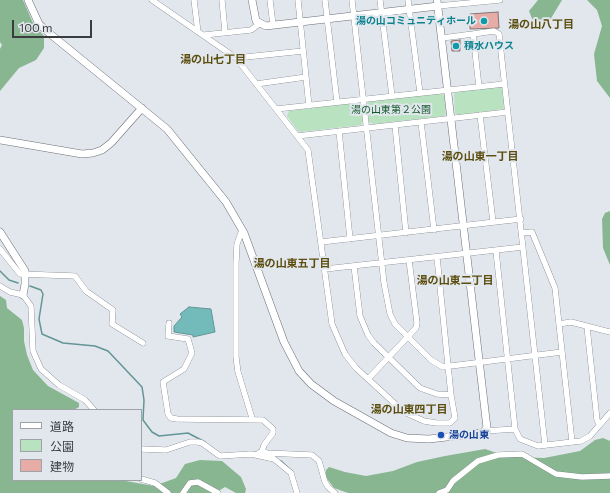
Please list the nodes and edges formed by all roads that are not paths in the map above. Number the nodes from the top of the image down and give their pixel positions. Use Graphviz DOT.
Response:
graph roads {
  1 [pos="28,0"];
  2 [pos="152,0"];
  3 [pos="194,0"];
  4 [pos="222,0"];
  5 [pos="252,0"];
  6 [pos="270,0"];
  7 [pos="298,0"];
  8 [pos="325,0"];
  9 [pos="352,0"];
  10 [pos="380,0"];
  11 [pos="408,0"];
  12 [pos="495,0"];
  13 [pos="500,0"];
  14 [pos="468,2"];
  15 [pos="438,3"];
  16 [pos="409,9"];
  17 [pos="381,12"];
  18 [pos="354,15"];
  19 [pos="328,18"];
  20 [pos="300,21"];
  21 [pos="259,24"];
  22 [pos="273,25"];
  23 [pos="198,32"];
  24 [pos="225,32"];
  25 [pos="473,34"];
  26 [pos="204,35"];
  27 [pos="442,38"];
  28 [pos="303,51"];
  29 [pos="236,58"];
  30 [pos="306,78"];
  31 [pos="256,84"];
  32 [pos="504,84"];
  33 [pos="479,86"];
  34 [pos="448,90"];
  35 [pos="420,93"];
  36 [pos="392,96"];
  37 [pos="365,100"];
  38 [pos="337,102"];
  39 [pos="310,106"];
  40 [pos="142,108"];
  41 [pos="276,109"];
  42 [pos="508,112"];
  43 [pos="480,116"];
  44 [pos="451,118"];
  45 [pos="421,122"];
  46 [pos="395,125"];
  47 [pos="367,128"];
  48 [pos="339,132"];
  49 [pos="0,136"];
  50 [pos="297,136"];
  51 [pos="4,140"];
  52 [pos="521,220"];
  53 [pos="493,222"];
  54 [pos="463,226"];
  55 [pos="242,230"];
  56 [pos="434,230"];
  57 [pos="0,232"];
  58 [pos="406,232"];
  59 [pos="522,233"];
  60 [pos="379,236"];
  61 [pos="350,239"];
  62 [pos="321,242"];
  63 [pos="0,248"];
  64 [pos="523,248"];
  65 [pos="496,251"];
  66 [pos="465,254"];
  67 [pos="437,257"];
  68 [pos="409,260"];
  69 [pos="382,262"];
  70 [pos="354,266"];
  71 [pos="325,269"];
  72 [pos="26,276"];
  73 [pos="0,286"];
  74 [pos="23,295"];
  75 [pos="169,323"];
  76 [pos="559,324"];
  77 [pos="587,327"];
  78 [pos="610,332"];
  79 [pos="407,338"];
  80 [pos="143,343"];
  81 [pos="562,352"];
  82 [pos="535,356"];
  83 [pos="387,358"];
  84 [pos="508,358"];
  85 [pos="478,362"];
  86 [pos="448,366"];
  87 [pos="368,379"];
  88 [pos="451,395"];
  89 [pos="85,400"];
  90 [pos="93,409"];
  91 [pos="97,409"];
  92 [pos="610,413"];
  93 [pos="252,418"];
  94 [pos="600,425"];
  95 [pos="516,429"];
  96 [pos="486,431"];
  97 [pos="572,442"];
  98 [pos="545,445"];
  99 [pos="142,449"];
  100 [pos="262,451"];
  101 [pos="256,455"];
  102 [pos="610,476"];
  103 [pos="142,479"];
  104 [pos="168,493"];
  105 [pos="184,493"];
  106 [pos="218,493"];
  107 [pos="297,493"];
  108 [pos="335,493"];
  109 [pos="439,493"];
  1 -- 40 [label="street"];
  2 -- 23 [label="street"];
  3 -- 23 [label="street"];
  4 -- 24 [label="street"];
  5 -- 21 [label="street"];
  6 -- 22 [label="street"];
  7 -- 20 [label="street"];
  8 -- 19 [label="street"];
  9 -- 18 [label="street"];
  10 -- 17 [label="street"];
  11 -- 16 [label="street"];
  12 -- 13 [label="street"];
  12 -- 14 [label="street"];
  14 -- 15 [label="street"];
  15 -- 16 [label="street"];
  15 -- 27 [label="street"];
  16 -- 17 [label="street"];
  16 -- 35 [label="street"];
  17 -- 18 [label="street"];
  17 -- 36 [label="street"];
  18 -- 19 [label="street"];
  18 -- 37 [label="street"];
  19 -- 20 [label="street"];
  19 -- 38 [label="street"];
  20 -- 22 [label="street"];
  20 -- 28 [label="street"];
  21 -- 22 [label="street"];
  21 -- 24 [label="street"];
  23 -- 26 [label="street"];
  24 -- 26 [label="street"];
  25 -- 27 [label="street"];
  25 -- 32 [label="street"];
  25 -- 33 [label="street"];
  26 -- 29 [label="street"];
  27 -- 34 [label="street"];
  28 -- 29 [label="street"];
  28 -- 30 [label="street"];
  29 -- 31 [label="street"];
  30 -- 31 [label="street"];
  30 -- 39 [label="street"];
  31 -- 41 [label="street"];
  32 -- 33 [label="street"];
  32 -- 42 [label="street"];
  33 -- 34 [label="street"];
  34 -- 35 [label="street"];
  34 -- 44 [label="street"];
  35 -- 36 [label="street"];
  36 -- 37 [label="street"];
  37 -- 38 [label="street"];
  37 -- 47 [label="street"];
  38 -- 39 [label="street"];
  39 -- 41 [label="street"];
  40 -- 51 [label="street"];
  40 -- 55 [label="street"];
  41 -- 50 [label="street"];
  42 -- 43 [label="street"];
  42 -- 52 [label="street"];
  43 -- 44 [label="street"];
  43 -- 53 [label="street"];
  44 -- 45 [label="street"];
  44 -- 54 [label="street"];
  45 -- 46 [label="street"];
  45 -- 56 [label="street"];
  46 -- 47 [label="street"];
  46 -- 58 [label="street"];
  47 -- 48 [label="street"];
  47 -- 60 [label="street"];
  48 -- 50 [label="street"];
  48 -- 61 [label="street"];
  49 -- 51 [label="street"];
  50 -- 62 [label="street"];
  52 -- 53 [label="street"];
  52 -- 59 [label="street"];
  53 -- 54 [label="street"];
  54 -- 56 [label="street"];
  54 -- 66 [label="street"];
  55 -- 93 [label="street"];
  55 -- 96 [label="street"];
  56 -- 58 [label="street"];
  57 -- 72 [label="street"];
  58 -- 60 [label="street"];
  59 -- 64 [label="street"];
  59 -- 76 [label="street"];
  60 -- 61 [label="street"];
  60 -- 69 [label="street"];
  61 -- 62 [label="street"];
  62 -- 71 [label="street"];
  63 -- 72 [label="street"];
  64 -- 65 [label="street"];
  64 -- 82 [label="street"];
  65 -- 66 [label="street"];
  65 -- 84 [label="street"];
  66 -- 67 [label="street"];
  66 -- 85 [label="street"];
  67 -- 68 [label="street"];
  67 -- 86 [label="street"];
  68 -- 69 [label="street"];
  68 -- 79 [label="street"];
  69 -- 70 [label="street"];
  69 -- 79 [label="street"];
  70 -- 71 [label="street"];
  70 -- 83 [label="street"];
  71 -- 87 [label="street"];
  72 -- 74 [label="street"];
  72 -- 80 [label="street"];
  73 -- 74 [label="street"];
  74 -- 89 [label="street"];
  75 -- 93 [label="street"];
  76 -- 77 [label="street"];
  76 -- 81 [label="street"];
  77 -- 78 [label="street"];
  77 -- 94 [label="street"];
  79 -- 83 [label="street"];
  79 -- 86 [label="street"];
  81 -- 82 [label="street"];
  81 -- 97 [label="street"];
  82 -- 84 [label="street"];
  82 -- 98 [label="street"];
  83 -- 87 [label="street"];
  83 -- 88 [label="street"];
  84 -- 85 [label="street"];
  84 -- 95 [label="street"];
  85 -- 86 [label="street"];
  85 -- 96 [label="street"];
  86 -- 88 [label="street"];
  87 -- 88 [label="street"];
  89 -- 90 [label="street"];
  89 -- 91 [label="street"];
  92 -- 94 [label="street"];
  93 -- 100 [label="street"];
  94 -- 97 [label="street"];
  95 -- 96 [label="street"];
  95 -- 98 [label="street"];
  97 -- 98 [label="street"];
  99 -- 101 [label="street"];
  100 -- 101 [label="street"];
  100 -- 108 [label="street"];
  101 -- 107 [label="street"];
  102 -- 109 [label="street"];
  103 -- 104 [label="street"];
  105 -- 106 [label="street"];
}
